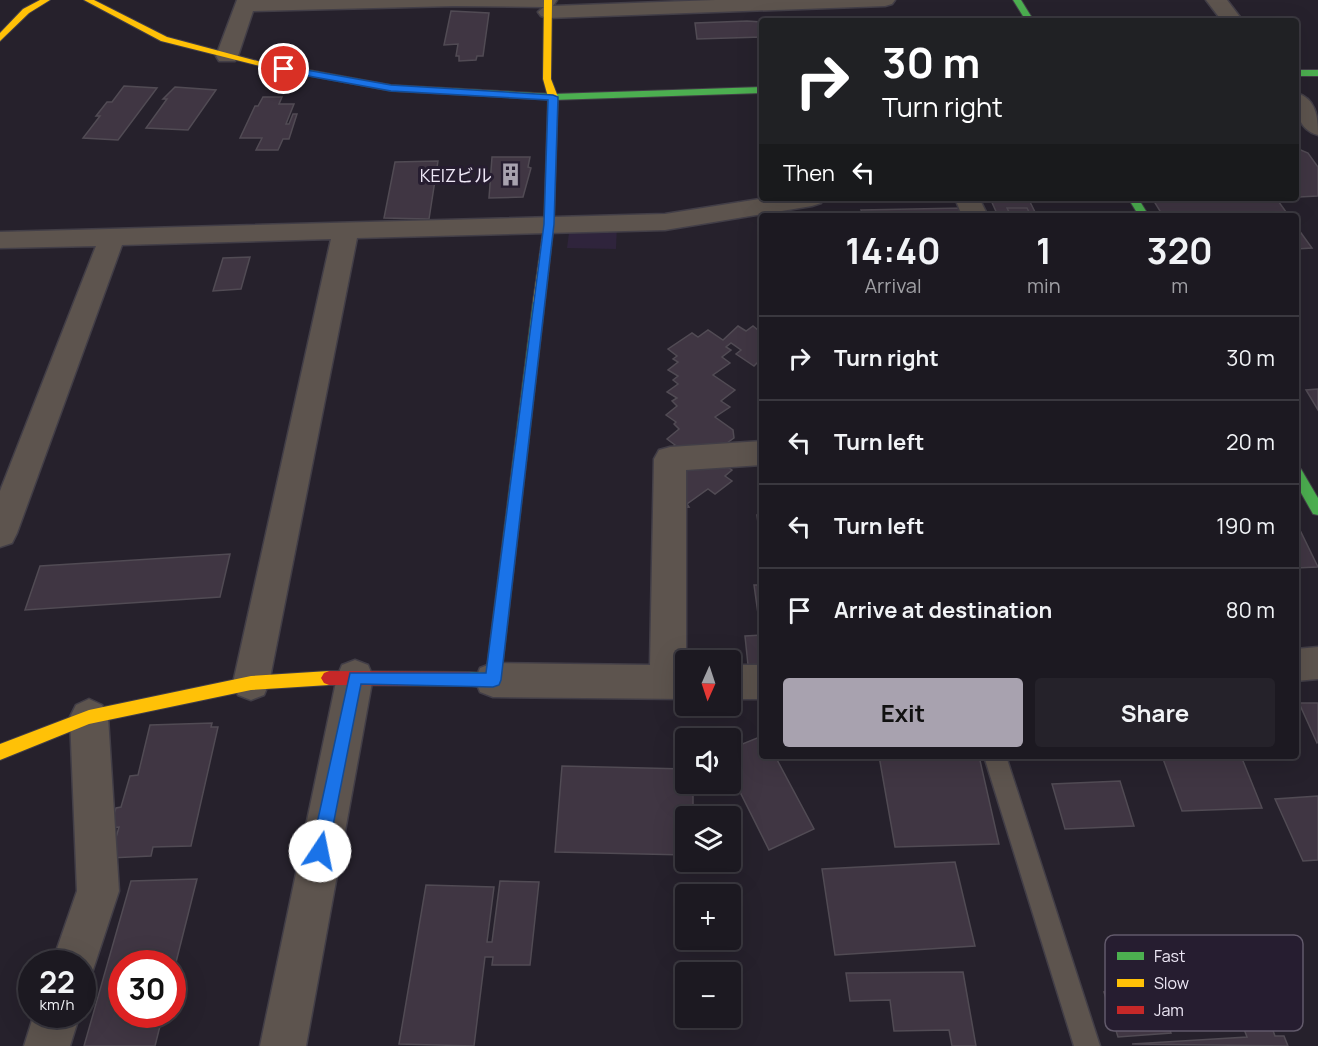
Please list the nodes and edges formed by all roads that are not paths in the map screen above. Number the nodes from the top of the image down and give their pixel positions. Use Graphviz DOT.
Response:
graph roads {
  1 [pos="46,0"];
  2 [pos="88,0"];
  3 [pos="449,0"];
  4 [pos="885,0"];
  5 [pos="1017,0"];
  6 [pos="1216,0"];
  7 [pos="246,3"];
  8 [pos="548,4"];
  9 [pos="892,18"];
  10 [pos="1028,18"];
  11 [pos="1231,18"];
  12 [pos="0,38"];
  13 [pos="227,56"];
  14 [pos="1299,73"];
  15 [pos="1318,73"];
  16 [pos="759,90"];
  17 [pos="553,97"];
  18 [pos="1299,104"];
  19 [pos="1318,128"];
  20 [pos="794,201"];
  21 [pos="549,224"];
  22 [pos="346,229"];
  23 [pos="112,238"];
  24 [pos="0,240"];
  25 [pos="759,453"];
  26 [pos="1299,478"];
  27 [pos="1318,510"];
  28 [pos="0,533"];
  29 [pos="675,650"];
  30 [pos="1318,663"];
  31 [pos="1299,665"];
  32 [pos="355,677"];
  33 [pos="493,680"];
  34 [pos="675,682"];
  35 [pos="741,682"];
  36 [pos="759,682"];
  37 [pos="251,683"];
  38 [pos="89,717"];
  39 [pos="0,752"];
  40 [pos="996,759"];
  41 [pos="78,950"];
  42 [pos="53,1028"];
  43 [pos="47,1046"];
  44 [pos="283,1046"];
  45 [pos="1087,1046"];
  1 -- 12 [label="street"];
  2 -- 13 [label="street"];
  3 -- 7 [label="street"];
  3 -- 8 [label="street"];
  4 -- 8 [label="street"];
  4 -- 9 [label="street"];
  5 -- 10 [label="street"];
  6 -- 11 [label="street"];
  7 -- 13 [label="street"];
  8 -- 17 [label="street"];
  13 -- 17 [label="street"];
  14 -- 15 [label="street"];
  16 -- 17 [label="street"];
  17 -- 21 [label="street"];
  18 -- 19 [label="street"];
  20 -- 21 [label="street"];
  21 -- 22 [label="street"];
  21 -- 33 [label="street"];
  22 -- 23 [label="street"];
  22 -- 37 [label="street"];
  23 -- 24 [label="street"];
  23 -- 28 [label="street"];
  25 -- 29 [label="street"];
  26 -- 27 [label="street"];
  30 -- 31 [label="street"];
  32 -- 33 [label="street"];
  32 -- 37 [label="street"];
  32 -- 44 [label="street"];
  33 -- 34 [label="street"];
  35 -- 36 [label="street"];
  37 -- 38 [label="street"];
  38 -- 39 [label="street"];
  38 -- 41 [label="street"];
  40 -- 45 [label="lane"];
  42 -- 43 [label="street"];
}
